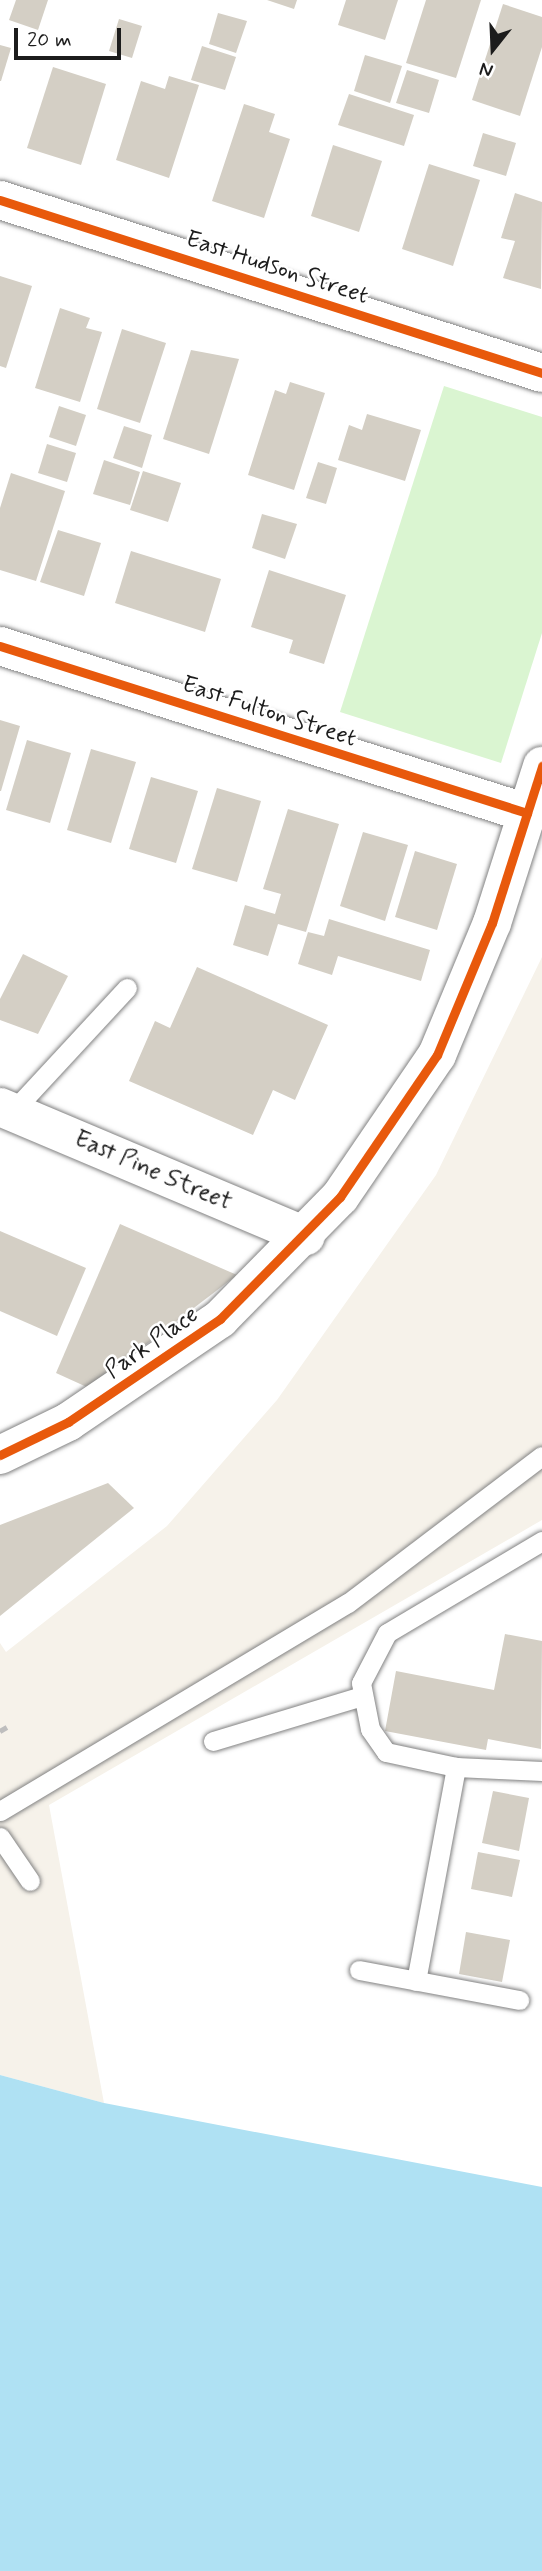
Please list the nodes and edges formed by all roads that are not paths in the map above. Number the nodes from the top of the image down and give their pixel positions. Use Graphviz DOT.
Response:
graph roads {
  1 [pos="0,200"];
  2 [pos="542,373"];
  3 [pos="0,646"];
  4 [pos="542,766"];
  5 [pos="527,813"];
  6 [pos="127,988"];
  7 [pos="6,1110"];
  8 [pos="306,1236"];
  9 [pos="0,1455"];
  10 [pos="542,1456"];
  11 [pos="542,1541"];
  12 [pos="362,1696"];
  13 [pos="214,1741"];
  14 [pos="456,1767"];
  15 [pos="542,1772"];
  16 [pos="0,1811"];
  17 [pos="0,1838"];
  18 [pos="30,1881"];
  19 [pos="359,1970"];
  20 [pos="416,1981"];
  21 [pos="519,2000"];
  1 -- 2 [label="street, East Hudson Street"];
  3 -- 5 [label="street, East Fulton Street"];
  4 -- 5 [label="street, Park Place"];
  5 -- 8 [label="street, Park Place"];
  6 -- 7 [label="lane"];
  7 -- 8 [label="street, East Pine Street"];
  8 -- 9 [label="street, Park Place"];
  10 -- 16 [label="lane"];
  11 -- 12 [label="lane"];
  12 -- 13 [label="lane"];
  12 -- 14 [label="lane"];
  14 -- 15 [label="lane"];
  14 -- 20 [label="lane"];
  17 -- 18 [label="lane"];
  19 -- 20 [label="lane"];
  20 -- 21 [label="lane"];
}
